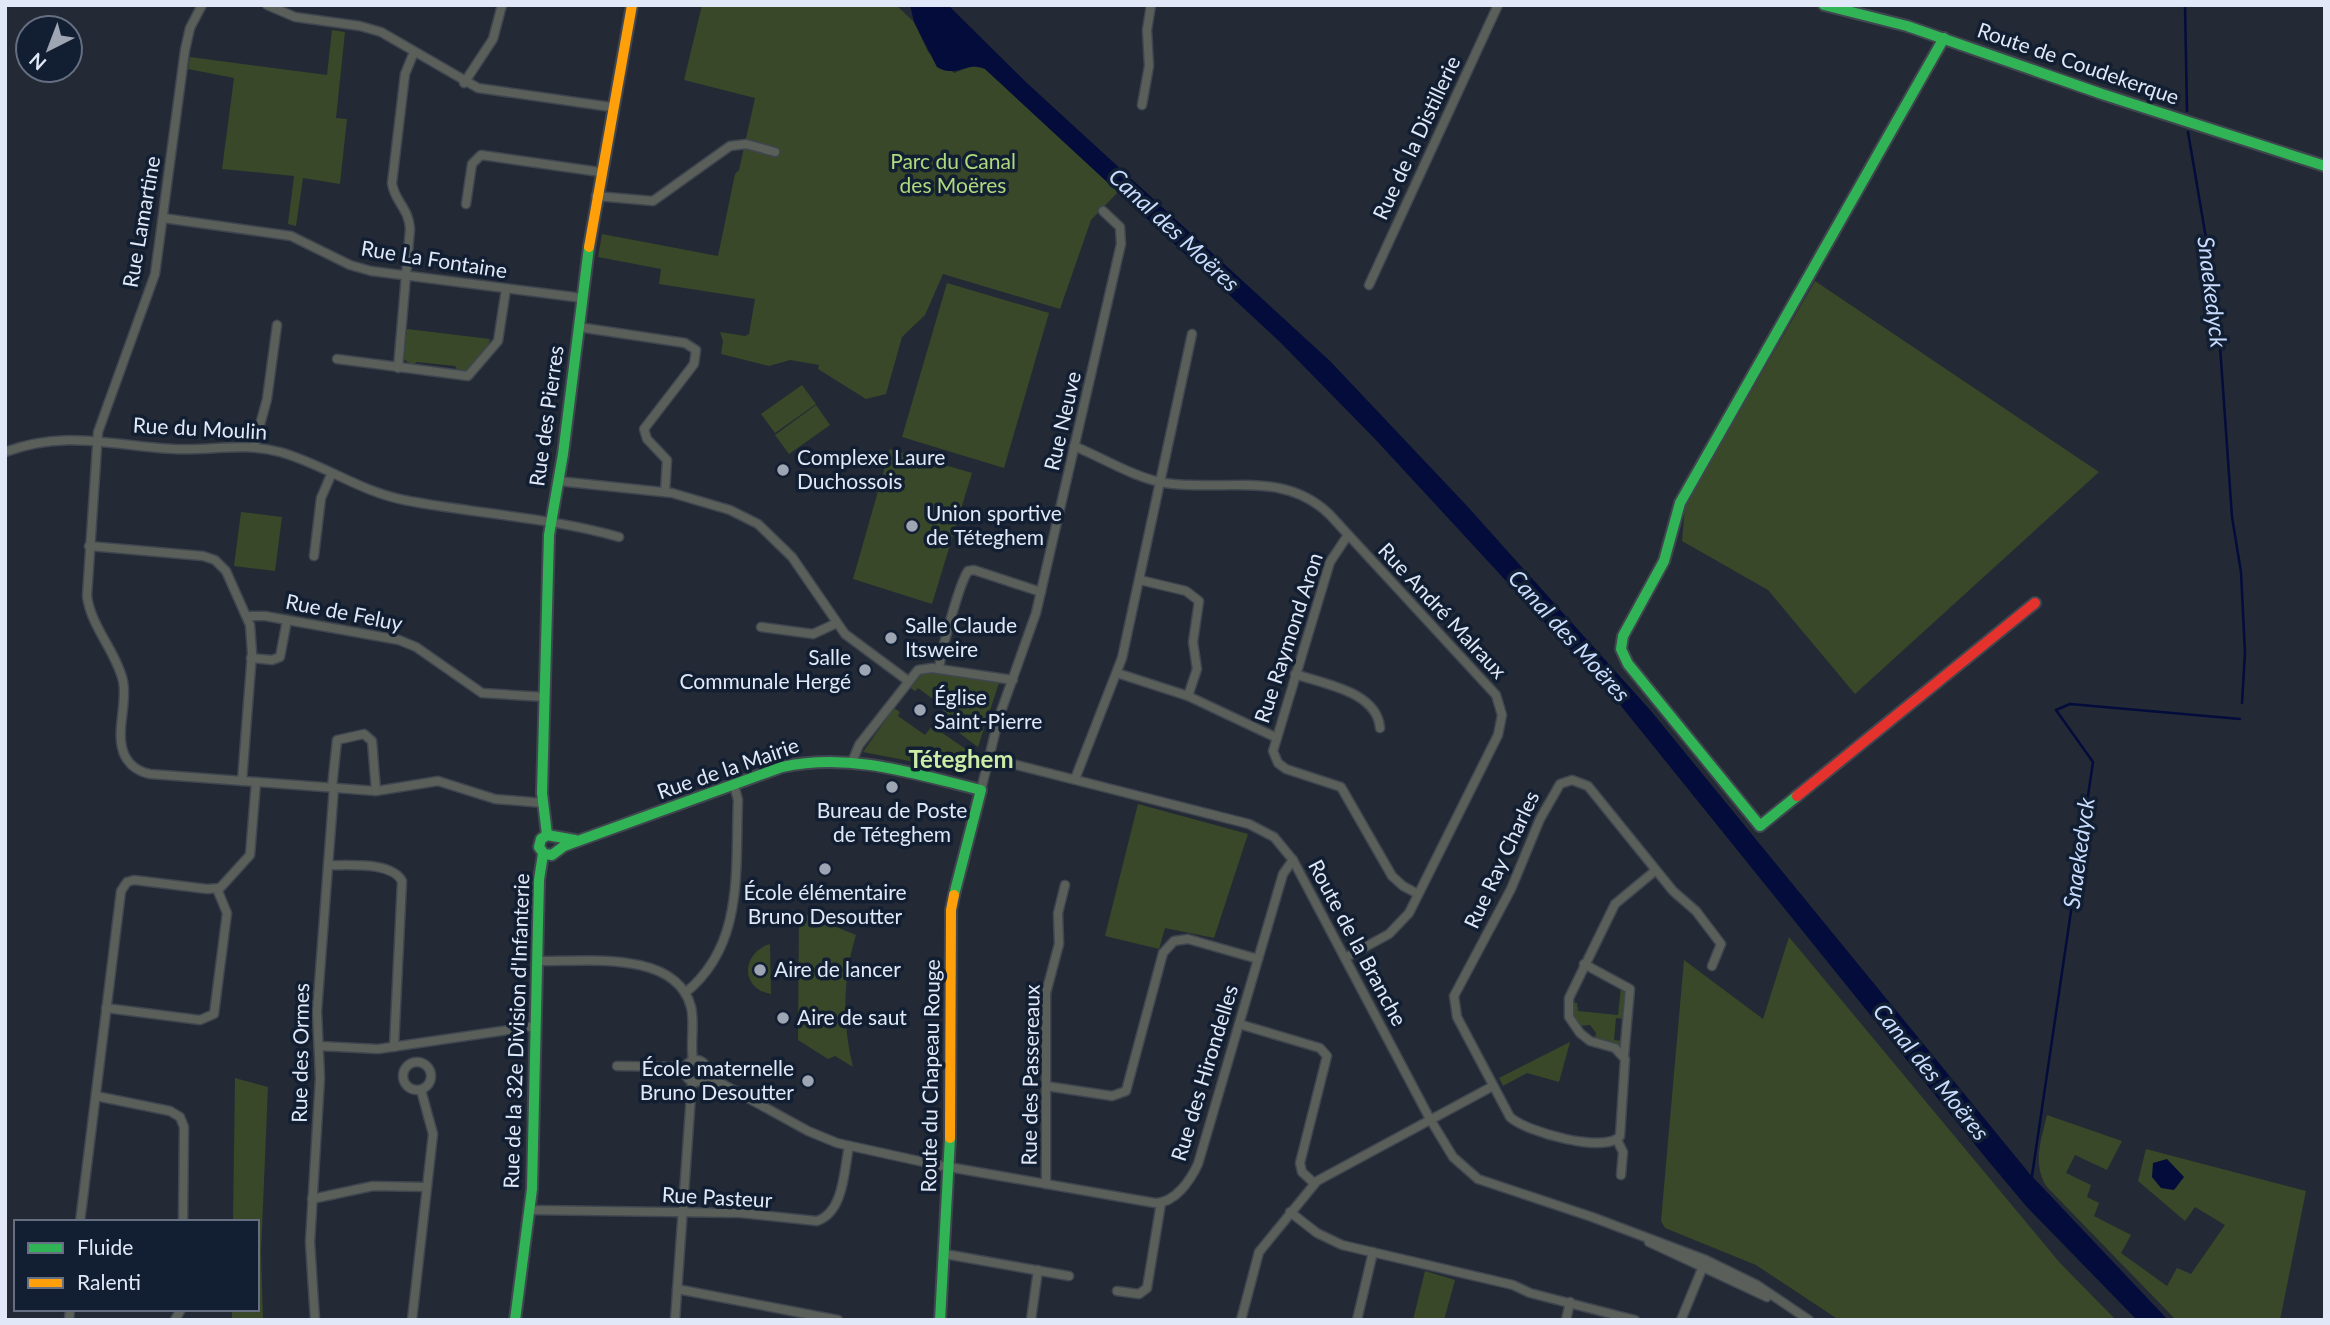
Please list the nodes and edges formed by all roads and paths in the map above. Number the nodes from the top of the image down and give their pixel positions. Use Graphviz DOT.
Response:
graph roads {
  1 [pos="202,5"];
  2 [pos="267,5"];
  3 [pos="502,5"];
  4 [pos="632,5"];
  5 [pos="1151,5"];
  6 [pos="1498,5"];
  7 [pos="1824,5"];
  8 [pos="1944,38"];
  9 [pos="414,52"];
  10 [pos="464,83"];
  11 [pos="1142,105"];
  12 [pos="611,107"];
  13 [pos="775,152"];
  14 [pos="2325,166"];
  15 [pos="600,172"];
  16 [pos="596,196"];
  17 [pos="466,204"];
  18 [pos="1103,211"];
  19 [pos="163,218"];
  20 [pos="406,276"];
  21 [pos="1369,285"];
  22 [pos="506,289"];
  23 [pos="582,298"];
  24 [pos="277,325"];
  25 [pos="578,327"];
  26 [pos="1192,334"];
  27 [pos="337,359"];
  28 [pos="398,368"];
  29 [pos="97,439"];
  30 [pos="1074,446"];
  31 [pos="254,447"];
  32 [pos="5,452"];
  33 [pos="331,475"];
  34 [pos="558,481"];
  35 [pos="1161,482"];
  36 [pos="664,492"];
  37 [pos="551,520"];
  38 [pos="1349,535"];
  39 [pos="619,537"];
  40 [pos="89,547"];
  41 [pos="314,556"];
  42 [pos="1140,580"];
  43 [pos="1041,592"];
  44 [pos="2035,603"];
  45 [pos="247,616"];
  46 [pos="287,620"];
  47 [pos="837,624"];
  48 [pos="761,627"];
  49 [pos="251,658"];
  50 [pos="939,669"];
  51 [pos="1117,673"];
  52 [pos="1294,674"];
  53 [pos="907,680"];
  54 [pos="1013,680"];
  55 [pos="1188,696"];
  56 [pos="545,697"];
  57 [pos="1380,728"];
  58 [pos="1275,737"];
  59 [pos="989,758"];
  60 [pos="852,762"];
  61 [pos="1075,779"];
  62 [pos="242,781"];
  63 [pos="256,782"];
  64 [pos="734,785"];
  65 [pos="333,787"];
  66 [pos="981,790"];
  67 [pos="376,791"];
  68 [pos="543,803"];
  69 [pos="551,836"];
  70 [pos="595,836"];
  71 [pos="559,849"];
  72 [pos="543,854"];
  73 [pos="1293,860"];
  74 [pos="328,865"];
  75 [pos="1656,870"];
  76 [pos="1065,885"];
  77 [pos="217,889"];
  78 [pos="1418,894"];
  79 [pos="1345,957"];
  80 [pos="1258,959"];
  81 [pos="537,961"];
  82 [pos="1584,964"];
  83 [pos="1712,967"];
  84 [pos="685,993"];
  85 [pos="106,1008"];
  86 [pos="1239,1024"];
  87 [pos="536,1026"];
  88 [pos="319,1046"];
  89 [pos="394,1047"];
  90 [pos="1624,1056"];
  91 [pos="693,1060"];
  92 [pos="618,1066"];
  93 [pos="686,1067"];
  94 [pos="706,1074"];
  95 [pos="692,1081"];
  96 [pos="1046,1086"];
  97 [pos="1493,1086"];
  98 [pos="421,1090"];
  99 [pos="96,1096"];
  100 [pos="1430,1119"];
  101 [pos="1617,1140"];
  102 [pos="849,1146"];
  103 [pos="950,1167"];
  104 [pos="1621,1175"];
  105 [pos="1314,1183"];
  106 [pos="1046,1184"];
  107 [pos="427,1187"];
  108 [pos="312,1199"];
  109 [pos="1161,1203"];
  110 [pos="529,1210"];
  111 [pos="681,1212"];
  112 [pos="1290,1212"];
  113 [pos="80,1220"];
  114 [pos="183,1220"];
  115 [pos="1373,1252"];
  116 [pos="945,1254"];
  117 [pos="1704,1264"];
  118 [pos="1038,1270"];
  119 [pos="1069,1276"];
  120 [pos="677,1289"];
  121 [pos="1118,1291"];
  122 [pos="1570,1302"];
  123 [pos="316,1320"];
  124 [pos="412,1320"];
  125 [pos="510,1320"];
  126 [pos="515,1320"];
  127 [pos="675,1320"];
  128 [pos="838,1320"];
  129 [pos="940,1320"];
  130 [pos="1031,1320"];
  131 [pos="1241,1320"];
  132 [pos="1357,1320"];
  133 [pos="1566,1320"];
  134 [pos="1635,1320"];
  135 [pos="1681,1320"];
  136 [pos="1809,1320"];
  1 -- 19 [label="street, Rue Lamartine"];
  2 -- 9 [label="street"];
  3 -- 10 [label="street"];
  4 -- 12 [label="street, Rue des Pierres"];
  5 -- 11 [label="street"];
  6 -- 21 [label="street, Rue de la Distillerie"];
  7 -- 8 [label="street, Route de Coudekerque"];
  8 -- 14 [label="street, Route de Coudekerque"];
  8 -- 44 [label="street"];
  9 -- 10 [label="street"];
  9 -- 20 [label="street"];
  10 -- 12 [label="street"];
  12 -- 15 [label="street, Rue des Pierres"];
  13 -- 16 [label="street"];
  15 -- 16 [label="street, Rue des Pierres"];
  15 -- 17 [label="street"];
  16 -- 23 [label="street, Rue des Pierres"];
  18 -- 30 [label="street, Rue Neuve"];
  19 -- 20 [label="street, Rue La Fontaine"];
  19 -- 29 [label="street, Rue Lamartine"];
  20 -- 22 [label="street, Rue La Fontaine"];
  20 -- 28 [label="street"];
  22 -- 23 [label="street, Rue La Fontaine"];
  22 -- 28 [label="street"];
  23 -- 25 [label="street, Rue des Pierres"];
  24 -- 31 [label="street"];
  25 -- 34 [label="street, Rue des Pierres"];
  25 -- 36 [label="street"];
  26 -- 35 [label="street"];
  27 -- 28 [label="street"];
  29 -- 31 [label="street, Rue du Moulin"];
  29 -- 32 [label="street, Rue du Moulin"];
  29 -- 40 [label="street, Rue Lamartine"];
  30 -- 35 [label="street, Rue André Malraux"];
  30 -- 43 [label="street, Rue Neuve"];
  31 -- 33 [label="street, Rue du Moulin"];
  33 -- 37 [label="street, Rue du Moulin"];
  33 -- 41 [label="street"];
  34 -- 36 [label="street"];
  34 -- 37 [label="street, Rue des Pierres"];
  35 -- 38 [label="street, Rue André Malraux"];
  35 -- 42 [label="street"];
  36 -- 47 [label="street"];
  37 -- 39 [label="street, Rue du Moulin"];
  37 -- 56 [label="street, Rue des Pierres"];
  38 -- 52 [label="street, Rue Raymond Aron"];
  38 -- 78 [label="street, Rue André Malraux"];
  40 -- 45 [label="street"];
  40 -- 62 [label="street, Rue Lamartine"];
  42 -- 51 [label="street"];
  42 -- 55 [label="street"];
  43 -- 50 [label="street"];
  43 -- 54 [label="street, Rue Neuve"];
  45 -- 46 [label="street, Rue de Feluy"];
  45 -- 49 [label="street"];
  46 -- 49 [label="street"];
  46 -- 56 [label="street, Rue de Feluy"];
  47 -- 48 [label="street"];
  47 -- 53 [label="street"];
  49 -- 62 [label="street"];
  50 -- 53 [label="street"];
  50 -- 54 [label="street"];
  51 -- 55 [label="street"];
  51 -- 61 [label="street"];
  52 -- 57 [label="street"];
  52 -- 58 [label="street, Rue Raymond Aron"];
  53 -- 60 [label="street"];
  54 -- 59 [label="street, Rue Neuve"];
  55 -- 58 [label="street"];
  56 -- 68 [label="street, Rue des Pierres"];
  58 -- 78 [label="street, Rue Raymond Aron"];
  59 -- 61 [label="street, Route de la Branche"];
  59 -- 66 [label="street, Rue Neuve"];
  60 -- 64 [label="street, Rue de la Mairie"];
  60 -- 66 [label="street, Rue de la Mairie"];
  61 -- 73 [label="street, Route de la Branche"];
  62 -- 63 [label="street, Rue Lamartine"];
  63 -- 65 [label="street, Rue Lamartine"];
  63 -- 77 [label="street"];
  64 -- 70 [label="street, Rue de la Mairie"];
  64 -- 84 [label="street"];
  65 -- 67 [label="street, Rue Lamartine"];
  65 -- 67 [label="street, Rue des Ormes"];
  65 -- 74 [label="street, Rue des Ormes"];
  66 -- 103 [label="street, Route du Chapeau Rouge"];
  67 -- 68 [label="street, Rue Lamartine"];
  68 -- 69 [label="street, Rue des Pierres"];
  69 -- 70 [label="street, Rue de la Mairie"];
  69 -- 71 [label="street"];
  69 -- 72 [label="street, Rue de la 32e Division d'Infanterie"];
  70 -- 71 [label="street, Rue de la Mairie"];
  71 -- 72 [label="street, Rue de la Mairie"];
  72 -- 81 [label="street, Rue de la 32e Division d'Infanterie"];
  73 -- 79 [label="street, Route de la Branche"];
  73 -- 80 [label="street, Rue des Hirondelles"];
  74 -- 88 [label="street, Rue des Ormes"];
  74 -- 89 [label="street"];
  75 -- 82 [label="street"];
  75 -- 83 [label="street, Rue Ray Charles"];
  75 -- 97 [label="street, Rue Ray Charles"];
  76 -- 96 [label="street, Rue des Passereaux"];
  77 -- 85 [label="street"];
  77 -- 85 [label="street"];
  78 -- 79 [label="street, Rue André Malraux"];
  79 -- 100 [label="street, Route de la Branche"];
  80 -- 86 [label="street, Rue des Hirondelles"];
  80 -- 96 [label="street"];
  81 -- 84 [label="street"];
  81 -- 87 [label="street, Rue de la 32e Division d'Infanterie"];
  82 -- 90 [label="street"];
  82 -- 90 [label="street"];
  84 -- 91 [label="street"];
  85 -- 99 [label="street"];
  86 -- 105 [label="street"];
  86 -- 109 [label="street, Rue des Hirondelles"];
  87 -- 89 [label="street"];
  87 -- 110 [label="street, Rue de la 32e Division d'Infanterie"];
  88 -- 89 [label="street"];
  88 -- 108 [label="street, Rue des Ormes"];
  90 -- 101 [label="street"];
  91 -- 93 [label="street"];
  91 -- 94 [label="street"];
  92 -- 93 [label="street"];
  93 -- 95 [label="street"];
  94 -- 95 [label="street"];
  94 -- 102 [label="street"];
  95 -- 111 [label="street"];
  96 -- 106 [label="street, Rue des Passereaux"];
  97 -- 100 [label="street"];
  97 -- 101 [label="street"];
  98 -- 107 [label="street"];
  99 -- 113 [label="street"];
  99 -- 114 [label="street"];
  100 -- 105 [label="street"];
  100 -- 117 [label="street, Route de la Branche"];
  101 -- 104 [label="street"];
  102 -- 103 [label="street"];
  102 -- 111 [label="street, Rue Pasteur"];
  103 -- 106 [label="street"];
  103 -- 116 [label="street, Route du Chapeau Rouge"];
  105 -- 112 [label="street"];
  106 -- 109 [label="street"];
  107 -- 108 [label="street"];
  107 -- 124 [label="street"];
  108 -- 123 [label="street, Rue des Ormes"];
  109 -- 121 [label="street"];
  110 -- 111 [label="street, Rue Pasteur"];
  110 -- 125 [label="street, Rue de la 32e Division d'Infanterie"];
  110 -- 126 [label="street, Rue de la 32e Division d'Infanterie"];
  111 -- 120 [label="street"];
  112 -- 115 [label="street"];
  112 -- 131 [label="street"];
  115 -- 122 [label="street"];
  115 -- 132 [label="street"];
  116 -- 118 [label="street"];
  116 -- 129 [label="street, Route du Chapeau Rouge"];
  117 -- 135 [label="street"];
  117 -- 136 [label="street, Route de la Branche"];
  118 -- 119 [label="street"];
  118 -- 130 [label="street"];
  120 -- 127 [label="street"];
  120 -- 128 [label="street"];
  122 -- 133 [label="street"];
  122 -- 134 [label="street"];
}
